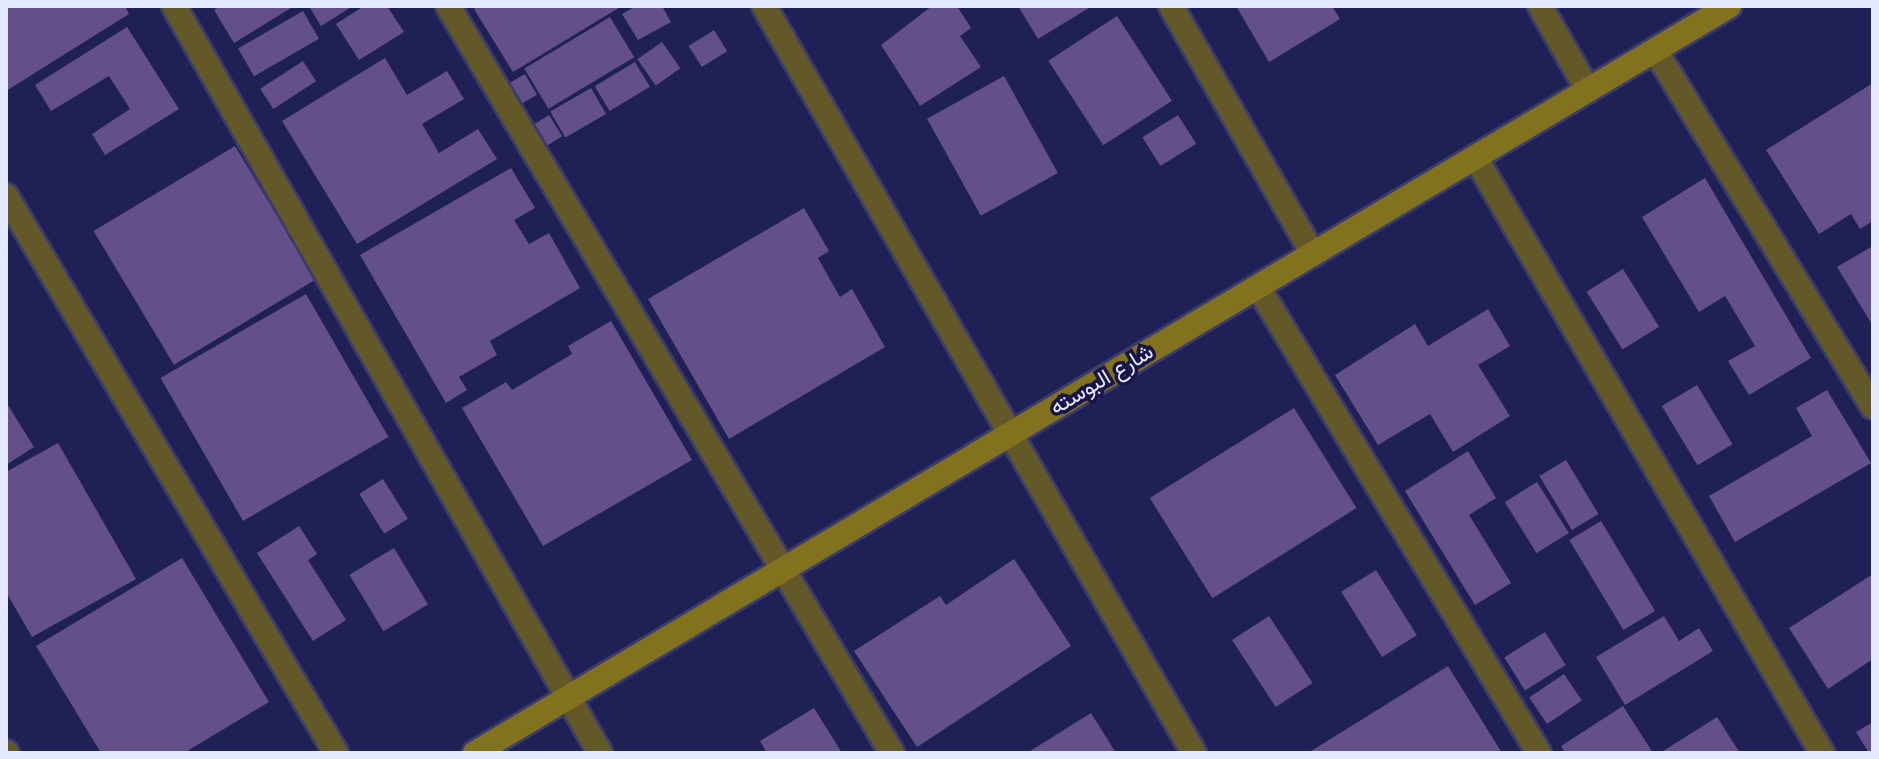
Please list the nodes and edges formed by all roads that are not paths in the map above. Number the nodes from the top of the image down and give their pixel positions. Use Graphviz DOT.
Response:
graph roads {
  1 [pos="174,6"];
  2 [pos="448,6"];
  3 [pos="764,6"];
  4 [pos="1171,6"];
  5 [pos="1540,6"];
  6 [pos="1729,6"];
  7 [pos="1655,50"];
  8 [pos="1588,90"];
  9 [pos="1475,157"];
  10 [pos="6,196"];
  11 [pos="1313,254"];
  12 [pos="1258,287"];
  13 [pos="1873,407"];
  14 [pos="1011,435"];
  15 [pos="781,571"];
  16 [pos="567,698"];
  17 [pos="336,753"];
  18 [pos="475,753"];
  19 [pos="600,753"];
  20 [pos="892,753"];
  21 [pos="1194,753"];
  22 [pos="1539,753"];
  23 [pos="1822,753"];
  1 -- 16 [label="street"];
  2 -- 15 [label="street"];
  3 -- 14 [label="street"];
  4 -- 11 [label="street"];
  5 -- 8 [label="street"];
  6 -- 7 [label="street, شارع البوسته"];
  7 -- 8 [label="street, شارع البوسته"];
  7 -- 13 [label="street"];
  8 -- 9 [label="street, شارع البوسته"];
  9 -- 11 [label="street, شارع البوسته"];
  9 -- 23 [label="street"];
  10 -- 17 [label="street"];
  11 -- 12 [label="street, شارع البوسته"];
  12 -- 14 [label="street, شارع البوسته"];
  12 -- 22 [label="street"];
  14 -- 15 [label="street, شارع البوسته"];
  14 -- 21 [label="street"];
  15 -- 16 [label="street, شارع البوسته"];
  15 -- 20 [label="street"];
  16 -- 18 [label="street, شارع البوسته"];
  16 -- 19 [label="street"];
}
